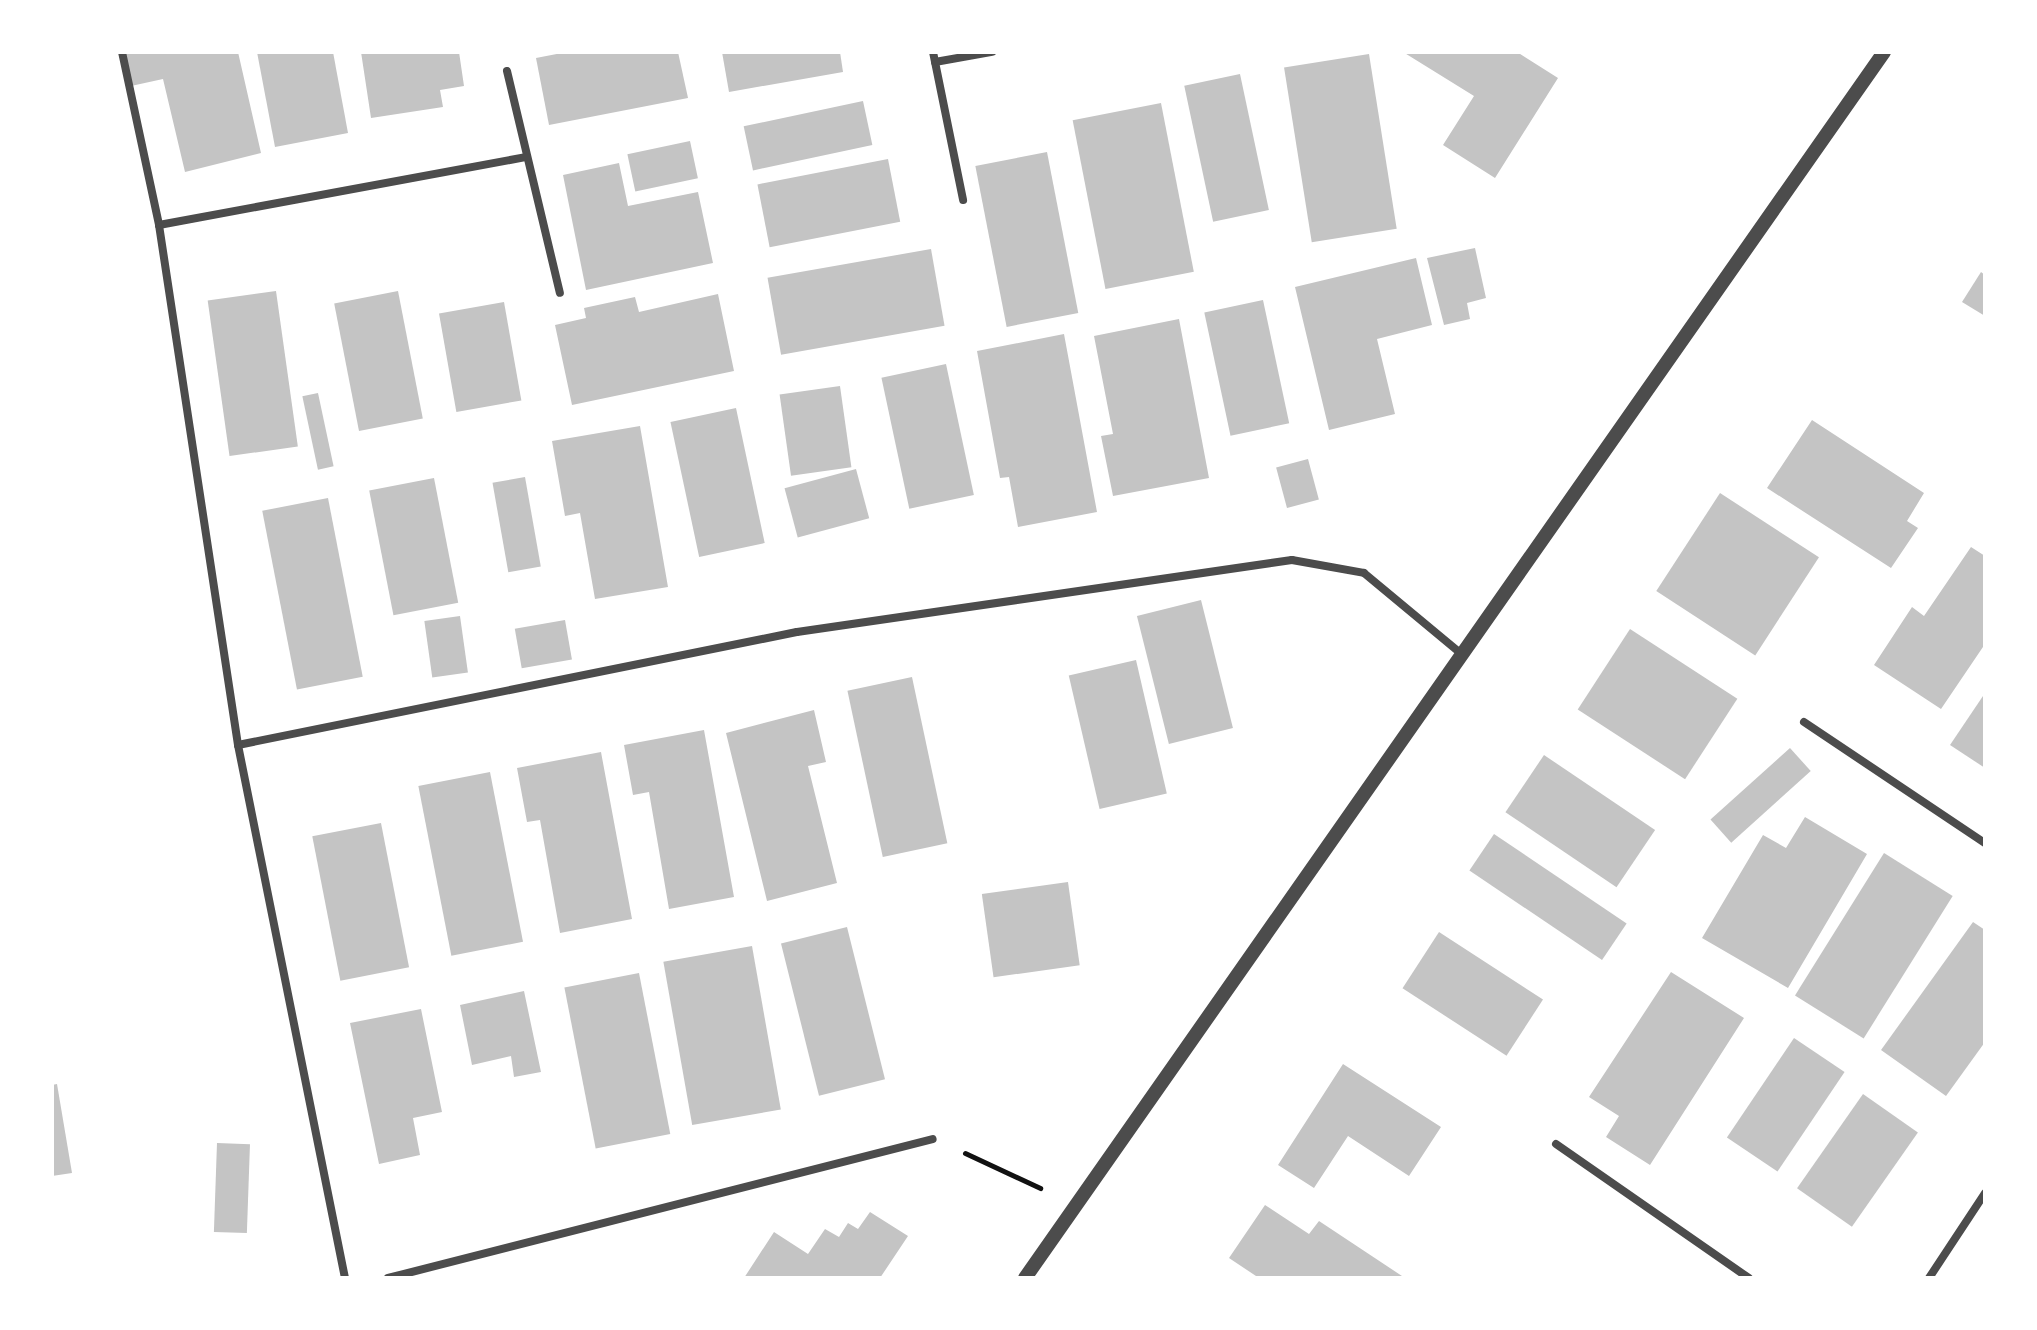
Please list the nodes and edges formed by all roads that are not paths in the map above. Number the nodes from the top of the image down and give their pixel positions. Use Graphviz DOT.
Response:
graph roads {
  1 [pos="122,52"];
  2 [pos="992,52"];
  3 [pos="1884,52"];
  4 [pos="934,57"];
  5 [pos="507,71"];
  6 [pos="527,157"];
  7 [pos="963,200"];
  8 [pos="159,225"];
  9 [pos="560,293"];
  10 [pos="1459,652"];
  11 [pos="1804,722"];
  12 [pos="238,745"];
  13 [pos="1985,843"];
  14 [pos="933,1139"];
  15 [pos="1556,1144"];
  16 [pos="1985,1193"];
  17 [pos="345,1278"];
  18 [pos="388,1278"];
  19 [pos="1025,1278"];
  20 [pos="1749,1278"];
  21 [pos="1929,1278"];
  1 -- 8 [label="street"];
  2 -- 4 [label="street"];
  3 -- 10 [label="street"];
  4 -- 7 [label="street"];
  5 -- 6 [label="street"];
  6 -- 8 [label="street"];
  6 -- 9 [label="street"];
  8 -- 12 [label="street"];
  10 -- 12 [label="street"];
  10 -- 19 [label="street"];
  11 -- 13 [label="street"];
  12 -- 17 [label="street"];
  14 -- 18 [label="street"];
  15 -- 20 [label="street"];
  16 -- 21 [label="street"];
}
